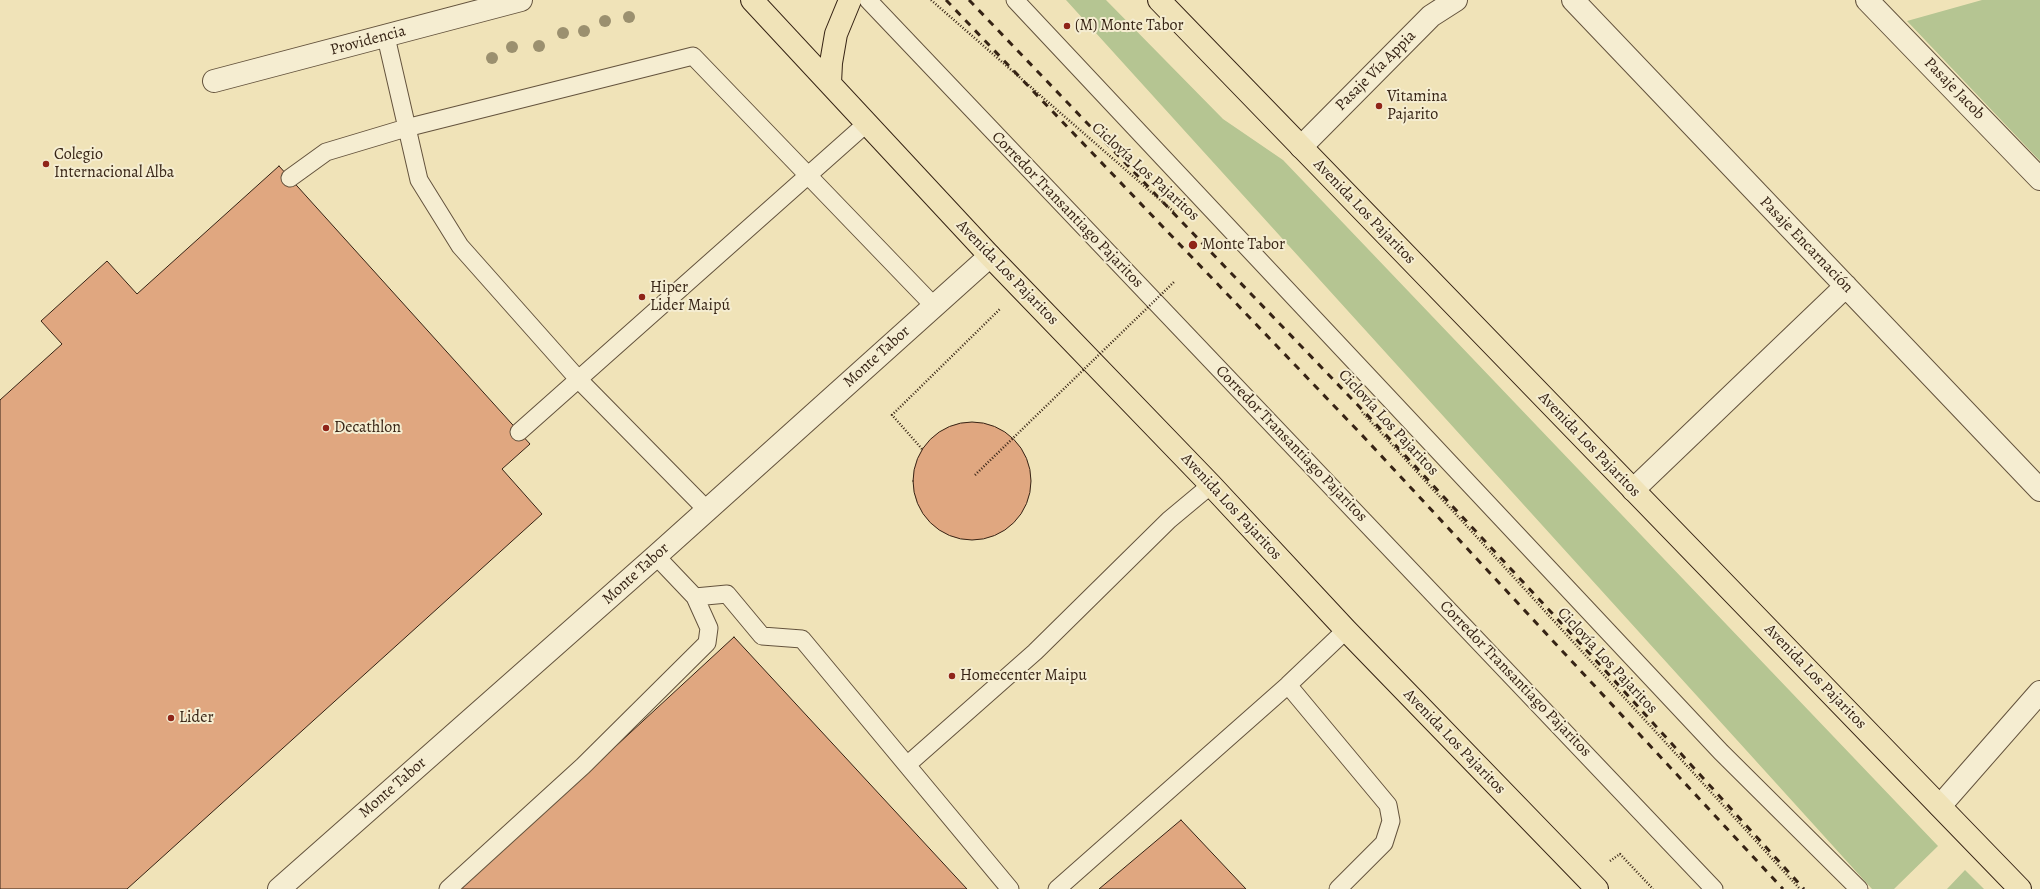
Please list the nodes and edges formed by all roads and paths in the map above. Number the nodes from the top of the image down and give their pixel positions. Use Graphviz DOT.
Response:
graph roads {
  1 [pos="521,0"];
  2 [pos="752,0"];
  3 [pos="850,0"];
  4 [pos="868,0"];
  5 [pos="931,0"];
  6 [pos="1014,0"];
  7 [pos="1159,0"];
  8 [pos="1456,0"];
  9 [pos="1573,0"];
  10 [pos="1867,0"];
  11 [pos="386,37"];
  12 [pos="214,81"];
  13 [pos="830,83"];
  14 [pos="867,122"];
  15 [pos="406,128"];
  16 [pos="1300,147"];
  17 [pos="808,176"];
  18 [pos="290,178"];
  19 [pos="2040,179"];
  20 [pos="1175,213"];
  21 [pos="990,256"];
  22 [pos="1175,280"];
  23 [pos="1846,286"];
  24 [pos="1022,289"];
  25 [pos="934,306"];
  26 [pos="579,380"];
  27 [pos="1359,409"];
  28 [pos="519,432"];
  29 [pos="922,449"];
  30 [pos="975,475"];
  31 [pos="1211,485"];
  32 [pos="1633,490"];
  33 [pos="2040,490"];
  34 [pos="707,510"];
  35 [pos="656,556"];
  36 [pos="695,597"];
  37 [pos="1346,630"];
  38 [pos="1288,685"];
  39 [pos="2040,692"];
  40 [pos="906,764"];
  41 [pos="1940,806"];
  42 [pos="279,889"];
  43 [pos="448,889"];
  44 [pos="1010,889"];
  45 [pos="1057,889"];
  46 [pos="1338,889"];
  47 [pos="1597,889"];
  48 [pos="1714,889"];
  49 [pos="1800,889"];
  50 [pos="1859,889"];
  51 [pos="2020,889"];
  1 -- 11 [label="street, Providencia"];
  2 -- 13 [label="main road, Avenida Los Pajaritos"];
  3 -- 13 [label="main road"];
  4 -- 48 [label="lane, Corredor Transantiago Pajaritos"];
  5 -- 20 [label="path, Ciclovía Los Pajaritos"];
  6 -- 50 [label="lane"];
  7 -- 16 [label="main road, Avenida Los Pajaritos"];
  8 -- 16 [label="street, Pasaje Vía Appia"];
  9 -- 23 [label="street, Pasaje Encarnación"];
  10 -- 19 [label="street, Pasaje Jacob"];
  11 -- 12 [label="street, Providencia"];
  11 -- 15 [label="lane"];
  13 -- 14 [label="main road, Avenida Los Pajaritos"];
  14 -- 17 [label="lane"];
  14 -- 21 [label="main road, Avenida Los Pajaritos"];
  15 -- 17 [label="lane"];
  15 -- 18 [label="lane"];
  15 -- 26 [label="lane"];
  16 -- 32 [label="main road, Avenida Los Pajaritos"];
  17 -- 25 [label="lane"];
  17 -- 26 [label="lane"];
  21 -- 24 [label="main road, Avenida Los Pajaritos"];
  21 -- 25 [label="street, Monte Tabor"];
  22 -- 30 [label="path, bridge"];
  23 -- 32 [label="street"];
  23 -- 33 [label="street, Pasaje Encarnación"];
  24 -- 29 [label="path"];
  24 -- 31 [label="main road, Avenida Los Pajaritos"];
  25 -- 34 [label="street, Monte Tabor"];
  26 -- 28 [label="lane"];
  26 -- 34 [label="lane"];
  27 -- 49 [label="path, Ciclovía Los Pajaritos"];
  31 -- 37 [label="main road, Avenida Los Pajaritos"];
  31 -- 40 [label="lane"];
  32 -- 41 [label="main road, Avenida Los Pajaritos"];
  34 -- 35 [label="street, Monte Tabor"];
  35 -- 36 [label="lane"];
  35 -- 42 [label="street, Monte Tabor"];
  36 -- 40 [label="lane"];
  36 -- 43 [label="lane"];
  37 -- 38 [label="lane"];
  37 -- 47 [label="main road, Avenida Los Pajaritos"];
  38 -- 45 [label="lane"];
  38 -- 46 [label="lane"];
  39 -- 41 [label="street"];
  40 -- 44 [label="lane"];
  41 -- 51 [label="main road, Avenida Los Pajaritos"];
}
